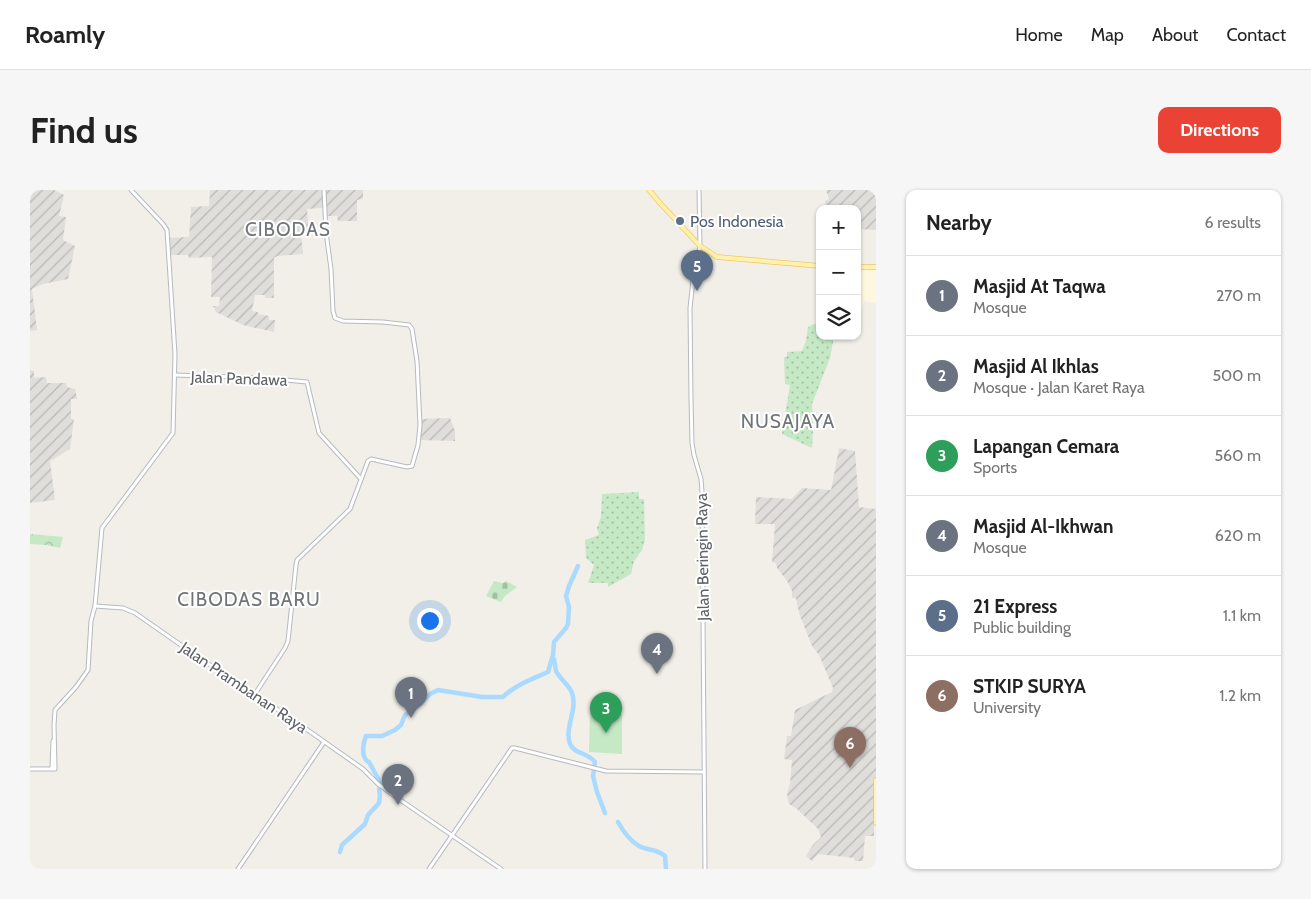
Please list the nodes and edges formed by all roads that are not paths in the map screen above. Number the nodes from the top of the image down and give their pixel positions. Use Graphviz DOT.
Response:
graph roads {
  1 [pos="131,190"];
  2 [pos="324,190"];
  3 [pos="650,190"];
  4 [pos="699,190"];
  5 [pos="700,246"];
  6 [pos="816,266"];
  7 [pos="861,267"];
  8 [pos="876,267"];
  9 [pos="175,375"];
  10 [pos="361,479"];
  11 [pos="95,606"];
  12 [pos="255,694"];
  13 [pos="324,742"];
  14 [pos="30,769"];
  15 [pos="704,772"];
  16 [pos="876,780"];
  17 [pos="876,823"];
  18 [pos="452,835"];
  19 [pos="238,869"];
  20 [pos="429,869"];
  21 [pos="501,869"];
  22 [pos="705,869"];
  1 -- 9 [label="street"];
  2 -- 10 [label="street"];
  3 -- 5 [label="main road"];
  4 -- 5 [label="street, Jalan Beringin Raya"];
  5 -- 6 [label="main road"];
  5 -- 15 [label="street, Jalan Beringin Raya"];
  7 -- 8 [label="main road"];
  9 -- 10 [label="street, Jalan Pandawa"];
  9 -- 11 [label="street"];
  10 -- 12 [label="street"];
  11 -- 12 [label="street, Jalan Prambanan Raya"];
  11 -- 14 [label="street"];
  12 -- 13 [label="street, Jalan Prambanan Raya"];
  13 -- 18 [label="street, Jalan Prambanan Raya"];
  13 -- 19 [label="street"];
  15 -- 18 [label="street"];
  15 -- 22 [label="street, Jalan Beringin Raya"];
  16 -- 17 [label="main road"];
  18 -- 20 [label="street"];
  18 -- 21 [label="street, Jalan Prambanan Raya"];
}
